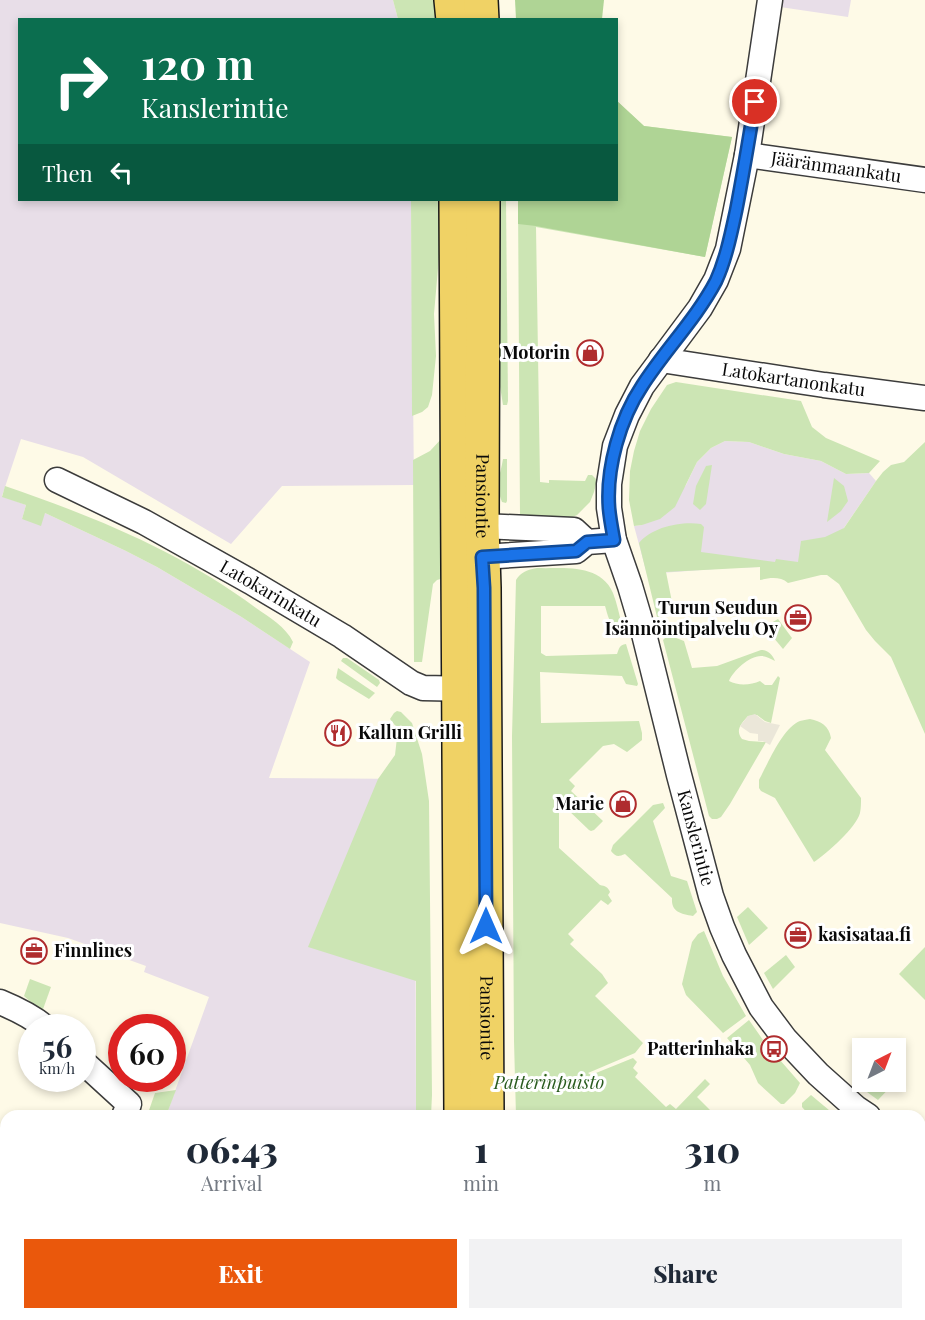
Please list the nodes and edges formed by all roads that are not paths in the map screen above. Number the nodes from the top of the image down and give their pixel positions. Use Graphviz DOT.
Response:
graph roads {
  1 [pos="451,0"];
  2 [pos="481,0"];
  3 [pos="770,0"];
  4 [pos="453,18"];
  5 [pos="482,18"];
  6 [pos="747,155"];
  7 [pos="925,180"];
  8 [pos="456,201"];
  9 [pos="483,201"];
  10 [pos="661,360"];
  11 [pos="925,398"];
  12 [pos="57,480"];
  13 [pos="614,540"];
  14 [pos="474,541"];
  15 [pos="472,689"];
  16 [pos="0,1002"];
  17 [pos="27,1014"];
  18 [pos="96,1074"];
  19 [pos="126,1110"];
  20 [pos="461,1110"];
  21 [pos="487,1110"];
  22 [pos="859,1110"];
  1 -- 4 [label="main road"];
  2 -- 5 [label="main road"];
  3 -- 6 [label="street, Kanslerintie"];
  6 -- 7 [label="street, Jääränmaankatu"];
  6 -- 10 [label="street, Kanslerintie"];
  8 -- 14 [label="main road, Pansiontie"];
  9 -- 14 [label="main road, Pansiontie"];
  10 -- 11 [label="street, Latokartanonkatu"];
  10 -- 13 [label="street, Kanslerintie"];
  12 -- 15 [label="street, Latokarinkatu"];
  13 -- 14 [label="street"];
  13 -- 22 [label="street, Kanslerintie"];
  14 -- 15 [label="main road, Pansiontie"];
  15 -- 20 [label="main road, Pansiontie"];
  15 -- 21 [label="main road, Pansiontie"];
  16 -- 17 [label="street"];
  18 -- 19 [label="street"];
}
